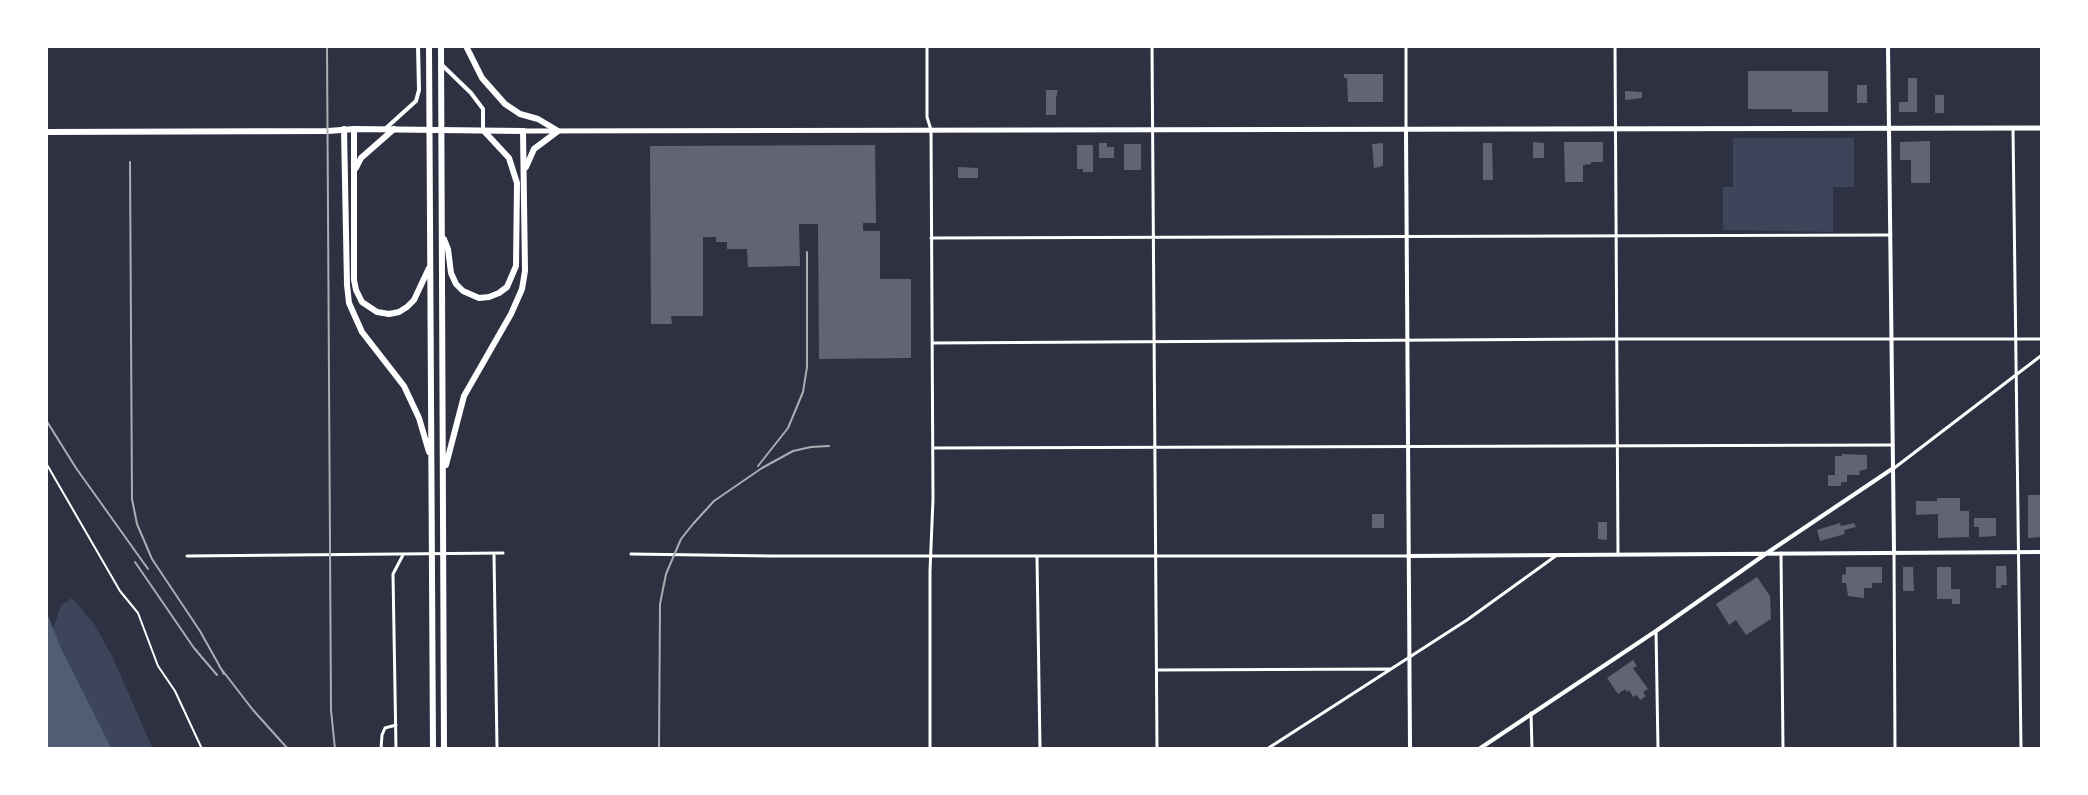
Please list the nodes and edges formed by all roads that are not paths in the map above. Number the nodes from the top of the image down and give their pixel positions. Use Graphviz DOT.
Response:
graph roads {
  1 [pos="418,46"];
  2 [pos="429,46"];
  3 [pos="440,46"];
  4 [pos="466,46"];
  5 [pos="927,46"];
  6 [pos="1152,46"];
  7 [pos="1406,46"];
  8 [pos="1615,46"];
  9 [pos="1888,46"];
  10 [pos="1889,127"];
  11 [pos="1616,128"];
  12 [pos="2013,128"];
  13 [pos="2042,128"];
  14 [pos="344,129"];
  15 [pos="354,129"];
  16 [pos="384,129"];
  17 [pos="394,129"];
  18 [pos="483,130"];
  19 [pos="931,130"];
  20 [pos="1152,130"];
  21 [pos="1406,130"];
  22 [pos="523,131"];
  23 [pos="558,131"];
  24 [pos="46,132"];
  25 [pos="524,170"];
  26 [pos="355,171"];
  27 [pos="442,232"];
  28 [pos="1889,235"];
  29 [pos="1616,236"];
  30 [pos="1153,237"];
  31 [pos="1406,237"];
  32 [pos="931,238"];
  33 [pos="431,264"];
  34 [pos="1616,339"];
  35 [pos="1890,339"];
  36 [pos="2017,339"];
  37 [pos="2042,339"];
  38 [pos="1407,340"];
  39 [pos="1154,341"];
  40 [pos="932,343"];
  41 [pos="2042,355"];
  42 [pos="2018,374"];
  43 [pos="1618,445"];
  44 [pos="1892,445"];
  45 [pos="1154,447"];
  46 [pos="1408,447"];
  47 [pos="933,448"];
  48 [pos="432,462"];
  49 [pos="1892,469"];
  50 [pos="444,477"];
  51 [pos="1894,552"];
  52 [pos="2018,552"];
  53 [pos="2042,552"];
  54 [pos="503,553"];
  55 [pos="1767,553"];
  56 [pos="1781,553"];
  57 [pos="494,554"];
  58 [pos="631,554"];
  59 [pos="403,555"];
  60 [pos="931,555"];
  61 [pos="1557,555"];
  62 [pos="1618,555"];
  63 [pos="187,556"];
  64 [pos="1408,556"];
  65 [pos="1037,557"];
  66 [pos="1155,557"];
  67 [pos="1656,631"];
  68 [pos="1409,658"];
  69 [pos="1390,669"];
  70 [pos="1156,670"];
  71 [pos="1531,713"];
  72 [pos="396,725"];
  73 [pos="381,749"];
  74 [pos="396,749"];
  75 [pos="433,749"];
  76 [pos="444,749"];
  77 [pos="497,749"];
  78 [pos="930,749"];
  79 [pos="1040,749"];
  80 [pos="1157,749"];
  81 [pos="1267,749"];
  82 [pos="1410,749"];
  83 [pos="1479,749"];
  84 [pos="1532,749"];
  85 [pos="1658,749"];
  86 [pos="1783,749"];
  87 [pos="1895,749"];
  88 [pos="2021,749"];
  1 -- 16 [label="street"];
  2 -- 33 [label="main road"];
  3 -- 18 [label="street"];
  3 -- 27 [label="main road"];
  4 -- 23 [label="main road"];
  5 -- 19 [label="street"];
  6 -- 20 [label="street"];
  7 -- 21 [label="street"];
  8 -- 11 [label="street"];
  9 -- 10 [label="street"];
  10 -- 11 [label="main road"];
  10 -- 12 [label="main road"];
  10 -- 28 [label="street"];
  11 -- 21 [label="main road"];
  11 -- 29 [label="street"];
  12 -- 13 [label="main road"];
  12 -- 36 [label="street"];
  14 -- 15 [label="main road"];
  14 -- 24 [label="main road"];
  14 -- 48 [label="main road"];
  15 -- 16 [label="main road"];
  15 -- 26 [label="main road"];
  16 -- 17 [label="main road"];
  17 -- 18 [label="main road"];
  17 -- 26 [label="main road"];
  18 -- 22 [label="main road"];
  18 -- 27 [label="main road"];
  19 -- 20 [label="main road"];
  19 -- 23 [label="main road"];
  19 -- 32 [label="street"];
  20 -- 21 [label="main road"];
  20 -- 30 [label="street"];
  21 -- 31 [label="street"];
  22 -- 23 [label="main road"];
  22 -- 25 [label="main road"];
  23 -- 25 [label="main road"];
  25 -- 50 [label="main road"];
  26 -- 33 [label="main road"];
  27 -- 50 [label="main road"];
  28 -- 29 [label="street"];
  28 -- 35 [label="street"];
  29 -- 31 [label="street"];
  29 -- 34 [label="street"];
  30 -- 31 [label="street"];
  30 -- 32 [label="street"];
  30 -- 39 [label="street"];
  31 -- 38 [label="street"];
  32 -- 40 [label="street"];
  33 -- 48 [label="main road"];
  34 -- 35 [label="street"];
  34 -- 38 [label="street"];
  34 -- 43 [label="street"];
  35 -- 36 [label="street"];
  35 -- 44 [label="street"];
  36 -- 37 [label="street"];
  36 -- 42 [label="street"];
  38 -- 39 [label="street"];
  38 -- 46 [label="street"];
  39 -- 40 [label="street"];
  39 -- 45 [label="street"];
  40 -- 47 [label="street"];
  41 -- 42 [label="street"];
  42 -- 49 [label="street"];
  42 -- 52 [label="street"];
  43 -- 44 [label="street"];
  43 -- 46 [label="street"];
  43 -- 62 [label="street"];
  44 -- 49 [label="street"];
  45 -- 46 [label="street"];
  45 -- 47 [label="street"];
  45 -- 66 [label="street"];
  46 -- 64 [label="street"];
  47 -- 60 [label="street"];
  48 -- 75 [label="main road"];
  49 -- 51 [label="street"];
  49 -- 55 [label="street"];
  50 -- 76 [label="main road"];
  51 -- 52 [label="street"];
  51 -- 56 [label="street"];
  51 -- 87 [label="street"];
  52 -- 53 [label="street"];
  52 -- 88 [label="street"];
  54 -- 57 [label="street"];
  55 -- 56 [label="street"];
  55 -- 62 [label="street"];
  55 -- 67 [label="street"];
  56 -- 86 [label="street"];
  57 -- 59 [label="street"];
  57 -- 77 [label="street"];
  58 -- 60 [label="street"];
  59 -- 63 [label="street"];
  59 -- 72 [label="street"];
  60 -- 65 [label="street"];
  60 -- 78 [label="street"];
  61 -- 62 [label="street"];
  61 -- 64 [label="street"];
  61 -- 68 [label="street"];
  64 -- 66 [label="street"];
  64 -- 68 [label="street"];
  65 -- 66 [label="street"];
  65 -- 79 [label="street"];
  66 -- 70 [label="street"];
  67 -- 71 [label="street"];
  67 -- 85 [label="street"];
  68 -- 69 [label="street"];
  68 -- 82 [label="street"];
  69 -- 70 [label="street"];
  69 -- 81 [label="street"];
  70 -- 80 [label="street"];
  71 -- 83 [label="street"];
  71 -- 84 [label="street"];
  72 -- 73 [label="street"];
  72 -- 74 [label="street"];
}
